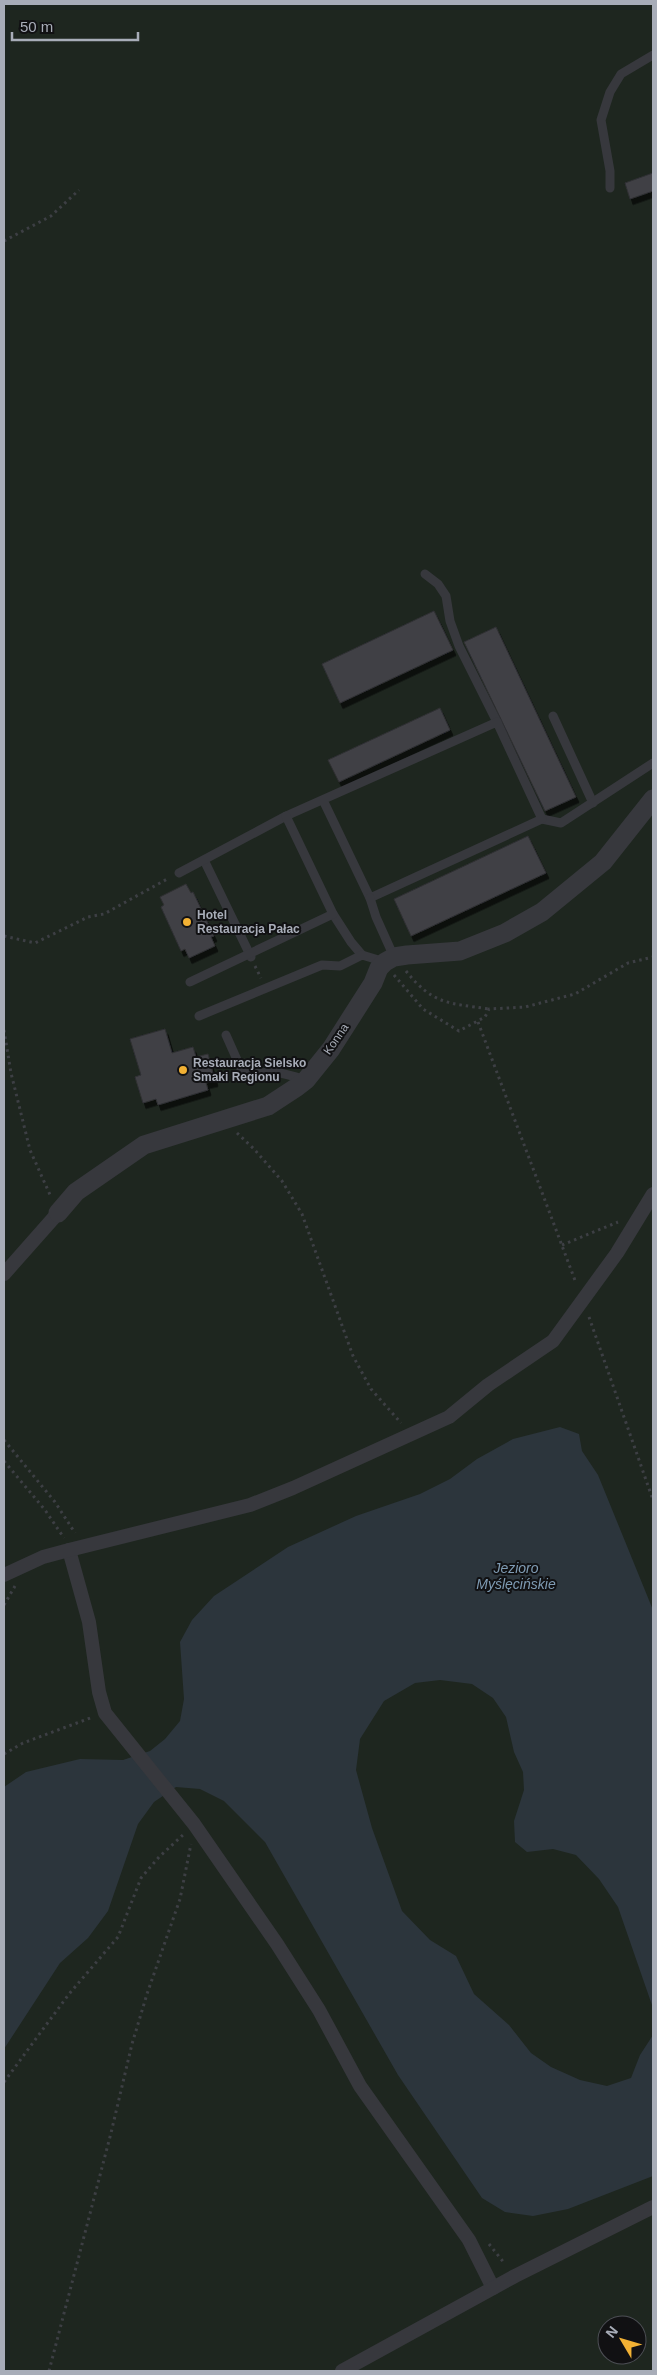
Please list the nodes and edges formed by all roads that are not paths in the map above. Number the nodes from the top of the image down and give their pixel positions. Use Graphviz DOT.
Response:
graph roads {
  1 [pos="653,55"];
  2 [pos="610,188"];
  3 [pos="425,574"];
  4 [pos="553,716"];
  5 [pos="497,722"];
  6 [pos="653,763"];
  7 [pos="653,799"];
  8 [pos="324,800"];
  9 [pos="593,803"];
  10 [pos="286,816"];
  11 [pos="542,819"];
  12 [pos="204,860"];
  13 [pos="179,873"];
  14 [pos="370,898"];
  15 [pos="333,914"];
  16 [pos="362,955"];
  17 [pos="250,956"];
  18 [pos="390,960"];
  19 [pos="190,982"];
  20 [pos="199,1016"];
  21 [pos="226,1035"];
  22 [pos="306,1080"];
  23 [pos="653,1194"];
  24 [pos="58,1213"];
  25 [pos="4,1274"];
  26 [pos="69,1550"];
  27 [pos="4,1574"];
  28 [pos="653,2207"];
  29 [pos="493,2288"];
  30 [pos="342,2371"];
  1 -- 2 [label="lane"];
  3 -- 5 [label="lane"];
  4 -- 9 [label="lane"];
  5 -- 8 [label="lane"];
  5 -- 11 [label="lane"];
  6 -- 9 [label="lane"];
  7 -- 18 [label="street"];
  8 -- 10 [label="lane"];
  8 -- 14 [label="lane"];
  9 -- 11 [label="lane"];
  10 -- 12 [label="lane"];
  10 -- 15 [label="lane"];
  11 -- 14 [label="lane"];
  12 -- 13 [label="lane"];
  12 -- 17 [label="lane"];
  14 -- 18 [label="lane"];
  15 -- 16 [label="lane"];
  15 -- 17 [label="lane"];
  16 -- 18 [label="lane"];
  16 -- 20 [label="lane"];
  17 -- 19 [label="lane"];
  18 -- 22 [label="street, Konna"];
  21 -- 22 [label="lane"];
  22 -- 24 [label="street, Konna"];
  23 -- 26 [label="street"];
  24 -- 25 [label="street, Konna"];
  26 -- 27 [label="street"];
  26 -- 29 [label="street"];
  28 -- 29 [label="street"];
  29 -- 30 [label="street"];
}
